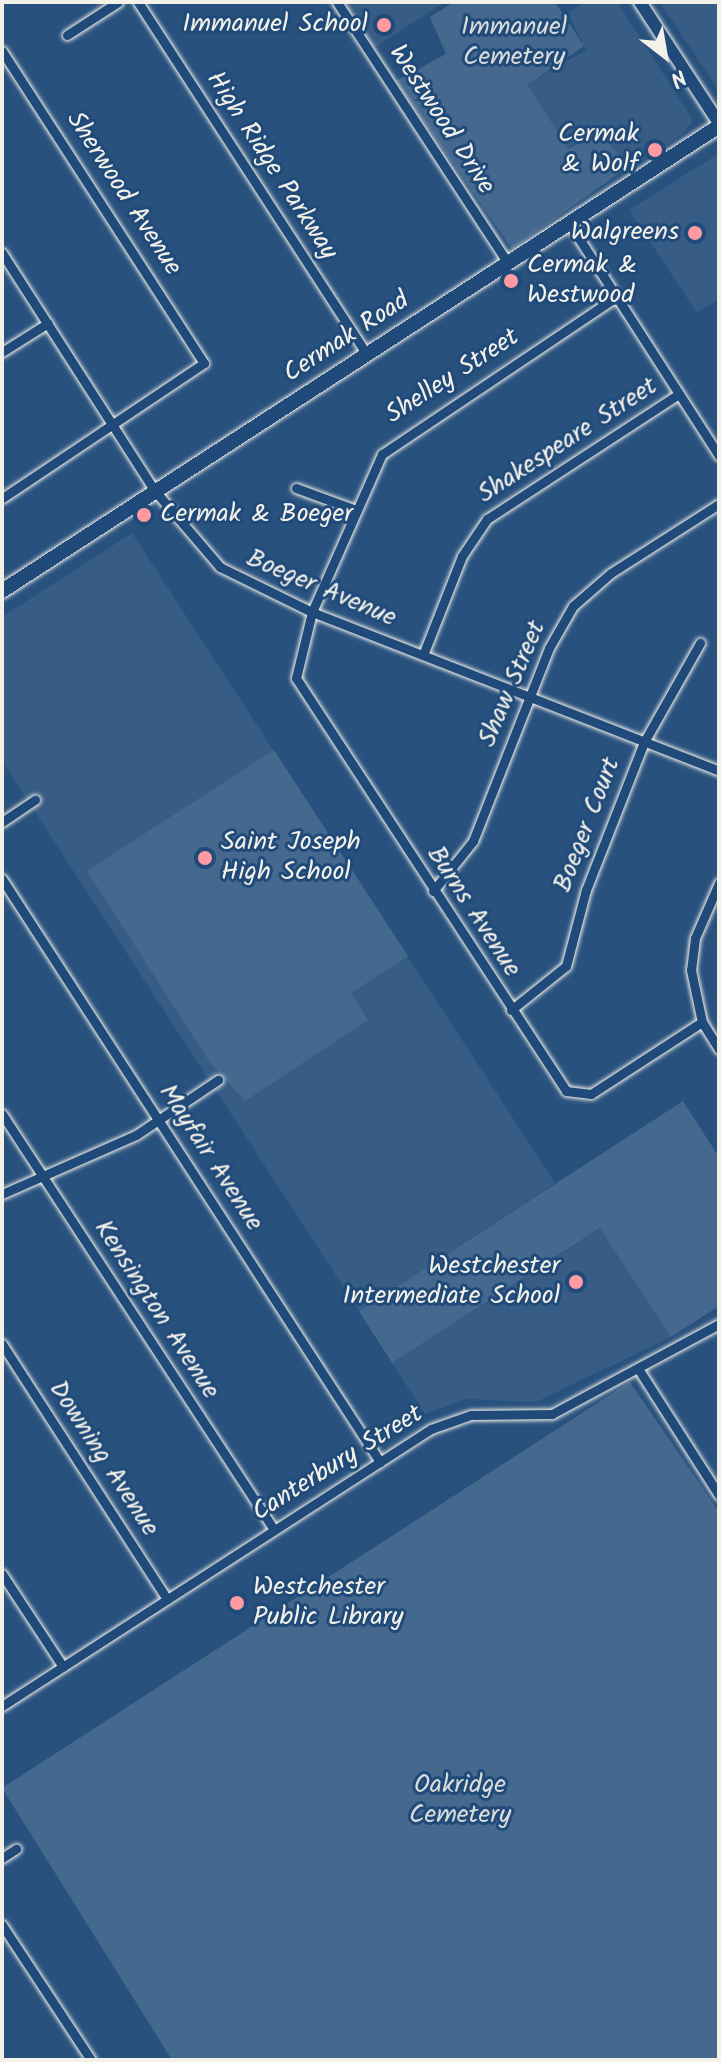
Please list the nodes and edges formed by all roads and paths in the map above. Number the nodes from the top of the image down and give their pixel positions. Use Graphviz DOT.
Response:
graph roads {
  1 [pos="118,2"];
  2 [pos="138,2"];
  3 [pos="337,2"];
  4 [pos="640,2"];
  5 [pos="67,35"];
  6 [pos="2,51"];
  7 [pos="719,124"];
  8 [pos="569,223"];
  9 [pos="2,253"];
  10 [pos="508,263"];
  11 [pos="616,297"];
  12 [pos="48,323"];
  13 [pos="2,352"];
  14 [pos="367,354"];
  15 [pos="679,394"];
  16 [pos="114,425"];
  17 [pos="719,456"];
  18 [pos="296,488"];
  19 [pos="155,491"];
  20 [pos="2,498"];
  21 [pos="719,504"];
  22 [pos="353,509"];
  23 [pos="2,591"];
  24 [pos="312,612"];
  25 [pos="700,643"];
  26 [pos="423,655"];
  27 [pos="530,697"];
  28 [pos="644,742"];
  29 [pos="719,771"];
  30 [pos="35,800"];
  31 [pos="2,822"];
  32 [pos="2,879"];
  33 [pos="719,883"];
  34 [pos="433,891"];
  35 [pos="511,1010"];
  36 [pos="702,1022"];
  37 [pos="719,1049"];
  38 [pos="218,1080"];
  39 [pos="2,1114"];
  40 [pos="158,1118"];
  41 [pos="41,1174"];
  42 [pos="2,1194"];
  43 [pos="719,1324"];
  44 [pos="2,1344"];
  45 [pos="639,1370"];
  46 [pos="380,1462"];
  47 [pos="719,1495"];
  48 [pos="274,1530"];
  49 [pos="2,1574"];
  50 [pos="167,1599"];
  51 [pos="63,1667"];
  52 [pos="2,1706"];
  53 [pos="16,1849"];
  54 [pos="2,1858"];
  55 [pos="2,1925"];
  56 [pos="91,2060"];
  1 -- 5 [label="street"];
  2 -- 14 [label="street, High Ridge Parkway"];
  3 -- 10 [label="street, Westwood Drive"];
  4 -- 7 [label="main road"];
  6 -- 16 [label="street, Sherwood Avenue"];
  7 -- 8 [label="main road, Cermak Road"];
  8 -- 10 [label="main road, Cermak Road"];
  8 -- 11 [label="street"];
  9 -- 12 [label="street, Boeger Avenue"];
  10 -- 14 [label="main road, Cermak Road"];
  11 -- 15 [label="street"];
  11 -- 22 [label="street, Shelley Street"];
  12 -- 13 [label="street"];
  12 -- 16 [label="street, Boeger Avenue"];
  14 -- 19 [label="main road, Cermak Road"];
  15 -- 17 [label="street"];
  15 -- 26 [label="street, Shakespeare Street"];
  16 -- 19 [label="street, Boeger Avenue"];
  16 -- 20 [label="street"];
  18 -- 22 [label="street"];
  19 -- 23 [label="main road, Cermak Road"];
  19 -- 24 [label="street, Boeger Avenue"];
  21 -- 27 [label="street, Shaw Street"];
  22 -- 24 [label="street, Shelley Street"];
  24 -- 26 [label="street, Boeger Avenue"];
  24 -- 34 [label="street, Burns Avenue"];
  25 -- 28 [label="street, Boeger Court"];
  26 -- 27 [label="street, Boeger Avenue"];
  27 -- 28 [label="street, Boeger Avenue"];
  27 -- 34 [label="street, Shaw Street"];
  28 -- 29 [label="street, Boeger Avenue"];
  28 -- 35 [label="street, Boeger Court"];
  30 -- 31 [label="street"];
  32 -- 40 [label="street, Mayfair Avenue"];
  33 -- 36 [label="street"];
  34 -- 35 [label="street, Burns Avenue"];
  35 -- 36 [label="street, Burns Avenue"];
  36 -- 37 [label="street"];
  38 -- 40 [label="street"];
  39 -- 41 [label="street, Kensington Avenue"];
  40 -- 41 [label="street"];
  40 -- 46 [label="street, Mayfair Avenue"];
  41 -- 42 [label="street"];
  41 -- 48 [label="street, Kensington Avenue"];
  43 -- 45 [label="street, Canterbury Street"];
  44 -- 50 [label="street, Downing Avenue"];
  45 -- 46 [label="street, Canterbury Street"];
  45 -- 47 [label="street"];
  46 -- 48 [label="street, Canterbury Street"];
  48 -- 50 [label="street, Canterbury Street"];
  49 -- 51 [label="street"];
  50 -- 51 [label="street, Canterbury Street"];
  51 -- 52 [label="street, Canterbury Street"];
  53 -- 54 [label="street"];
  55 -- 56 [label="street"];
}
